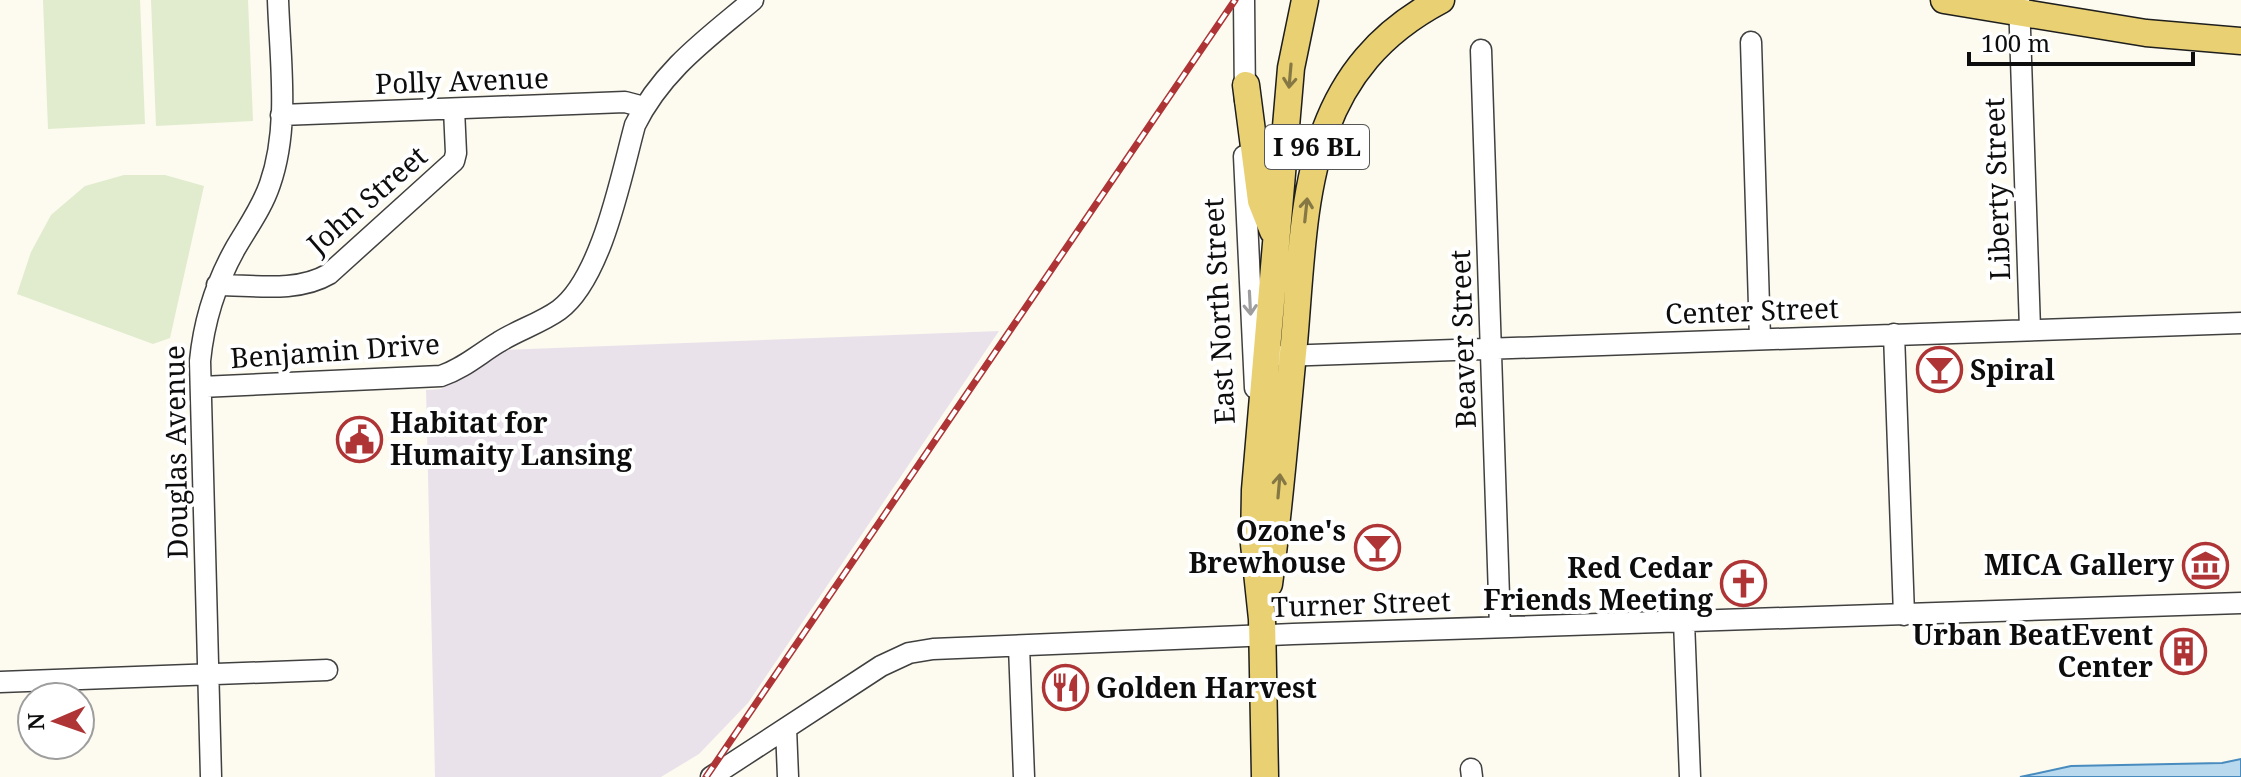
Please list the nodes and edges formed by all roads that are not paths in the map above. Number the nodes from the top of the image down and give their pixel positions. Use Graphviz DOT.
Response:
graph roads {
  1 [pos="278,0"];
  2 [pos="753,0"];
  3 [pos="1244,0"];
  4 [pos="1305,0"];
  5 [pos="1441,0"];
  6 [pos="1944,0"];
  7 [pos="2020,6"];
  8 [pos="2241,41"];
  9 [pos="1751,42"];
  10 [pos="1481,50"];
  11 [pos="1246,85"];
  12 [pos="644,107"];
  13 [pos="454,109"];
  14 [pos="281,115"];
  15 [pos="1275,237"];
  16 [pos="217,285"];
  17 [pos="2241,323"];
  18 [pos="2030,329"];
  19 [pos="1894,334"];
  20 [pos="1760,339"];
  21 [pos="1293,349"];
  22 [pos="1492,349"];
  23 [pos="1265,356"];
  24 [pos="201,387"];
  25 [pos="1258,444"];
  26 [pos="2241,603"];
  27 [pos="1904,615"];
  28 [pos="1684,621"];
  29 [pos="1262,627"];
  30 [pos="1500,627"];
  31 [pos="1019,646"];
  32 [pos="327,670"];
  33 [pos="208,675"];
  34 [pos="0,682"];
  35 [pos="786,728"];
  36 [pos="211,777"];
  37 [pos="711,777"];
  38 [pos="788,777"];
  39 [pos="1024,777"];
  40 [pos="1265,777"];
  41 [pos="1690,777"];
  1 -- 14 [label="street, Douglas Avenue"];
  2 -- 12 [label="street, Benjamin Drive"];
  3 -- 11 [label="street, East North Street"];
  4 -- 15 [label="main road, I 96 BL, one-way"];
  21 -- 5 [label="main road, I 96 BL, one-way"];
  6 -- 7 [label="main road"];
  7 -- 8 [label="main road"];
  7 -- 18 [label="street, Liberty Street"];
  9 -- 20 [label="street"];
  10 -- 22 [label="street, Beaver Street"];
  11 -- 15 [label="main road"];
  11 -- 25 [label="street, East North Street, one-way"];
  12 -- 13 [label="street, Polly Avenue"];
  12 -- 24 [label="street, Benjamin Drive"];
  13 -- 14 [label="street, Polly Avenue"];
  13 -- 16 [label="street, John Street"];
  14 -- 16 [label="street, Douglas Avenue"];
  15 -- 21 [label="main road"];
  15 -- 23 [label="main road, I 96 BL"];
  16 -- 24 [label="street, Douglas Avenue"];
  17 -- 18 [label="street, Center Street"];
  18 -- 19 [label="street, Center Street"];
  19 -- 20 [label="street, Center Street"];
  19 -- 27 [label="street"];
  20 -- 22 [label="street, Center Street"];
  21 -- 22 [label="street, Center Street"];
  21 -- 23 [label="street, Center Street"];
  29 -- 21 [label="main road, East North Street / I 96 BL, one-way"];
  22 -- 30 [label="street, Beaver Street"];
  23 -- 25 [label="main road, I 96 BL"];
  24 -- 33 [label="street, Douglas Avenue"];
  25 -- 29 [label="main road, East North Street / I 96 BL"];
  26 -- 27 [label="street, Turner Street"];
  27 -- 28 [label="street, Turner Street"];
  28 -- 30 [label="street, Turner Street"];
  28 -- 41 [label="street"];
  29 -- 30 [label="street, Turner Street"];
  29 -- 31 [label="street, Turner Street"];
  29 -- 40 [label="main road, East North Street / I 96 BL"];
  31 -- 35 [label="street, Turner Street"];
  31 -- 39 [label="street"];
  32 -- 33 [label="street"];
  33 -- 34 [label="street"];
  33 -- 36 [label="street, Douglas Avenue"];
  35 -- 37 [label="street, Turner Street"];
  35 -- 38 [label="street"];
}
